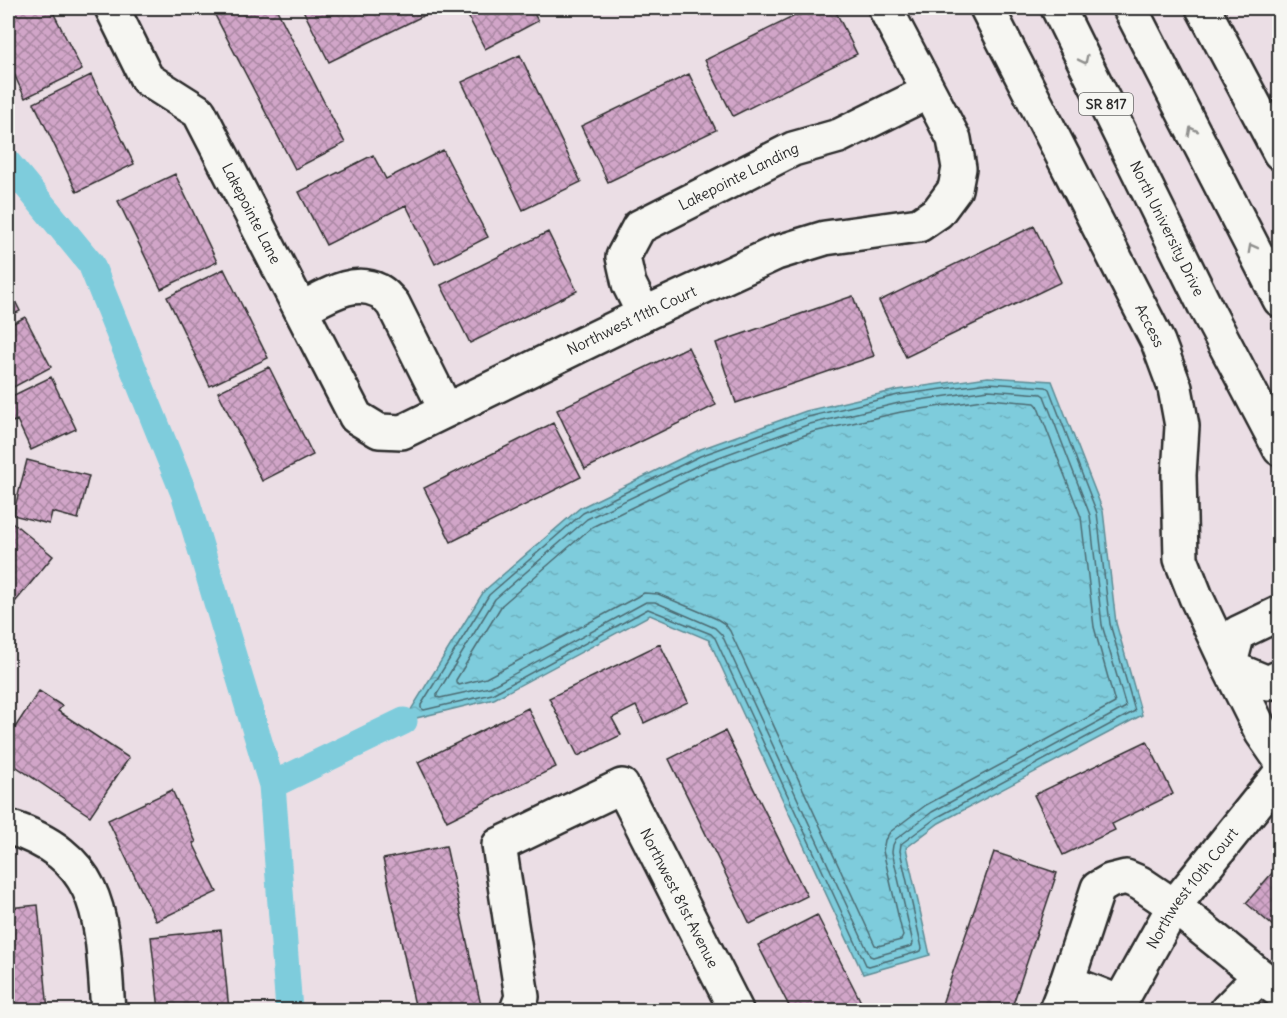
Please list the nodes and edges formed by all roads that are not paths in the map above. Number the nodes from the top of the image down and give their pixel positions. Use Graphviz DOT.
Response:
graph roads {
  1 [pos="885,8"];
  2 [pos="987,8"];
  3 [pos="1058,8"];
  4 [pos="1130,8"];
  5 [pos="1203,8"];
  6 [pos="119,19"];
  7 [pos="928,92"];
  8 [pos="1275,138"];
  9 [pos="1280,300"];
  10 [pos="1206,308"];
  11 [pos="301,309"];
  12 [pos="644,314"];
  13 [pos="1280,403"];
  14 [pos="446,410"];
  15 [pos="356,417"];
  16 [pos="1280,448"];
  17 [pos="1280,613"];
  18 [pos="1229,667"];
  19 [pos="1280,677"];
  20 [pos="1280,759"];
  21 [pos="1280,774"];
  22 [pos="8,827"];
  23 [pos="1174,906"];
  24 [pos="1270,984"];
  25 [pos="1061,996"];
  26 [pos="1118,1007"];
  27 [pos="108,1011"];
  28 [pos="518,1011"];
  29 [pos="736,1011"];
  30 [pos="1227,1011"];
  1 -- 7 [label="street"];
  2 -- 18 [label="street, Access"];
  3 -- 10 [label="street, North University Drive / SR 817, one-way"];
  9 -- 4 [label="street, one-way"];
  5 -- 8 [label="street"];
  6 -- 11 [label="street, Lakepointe Lane"];
  7 -- 12 [label="street, Lakepointe Landing"];
  7 -- 12 [label="street, Northwest 11th Court"];
  10 -- 13 [label="street"];
  10 -- 16 [label="street, North University Drive / SR 817"];
  11 -- 14 [label="street"];
  11 -- 15 [label="street, Lakepointe Lane"];
  12 -- 14 [label="street, Northwest 11th Court"];
  14 -- 15 [label="street, Northwest 11th Court"];
  17 -- 18 [label="street"];
  18 -- 19 [label="street"];
  18 -- 20 [label="street, Access"];
  21 -- 23 [label="street, Northwest 10th Court"];
  22 -- 27 [label="street"];
  23 -- 24 [label="street"];
  23 -- 25 [label="street"];
  23 -- 26 [label="street, Northwest 10th Court"];
  24 -- 30 [label="street"];
  25 -- 26 [label="street"];
  28 -- 29 [label="street, Northwest 81st Avenue"];
}
